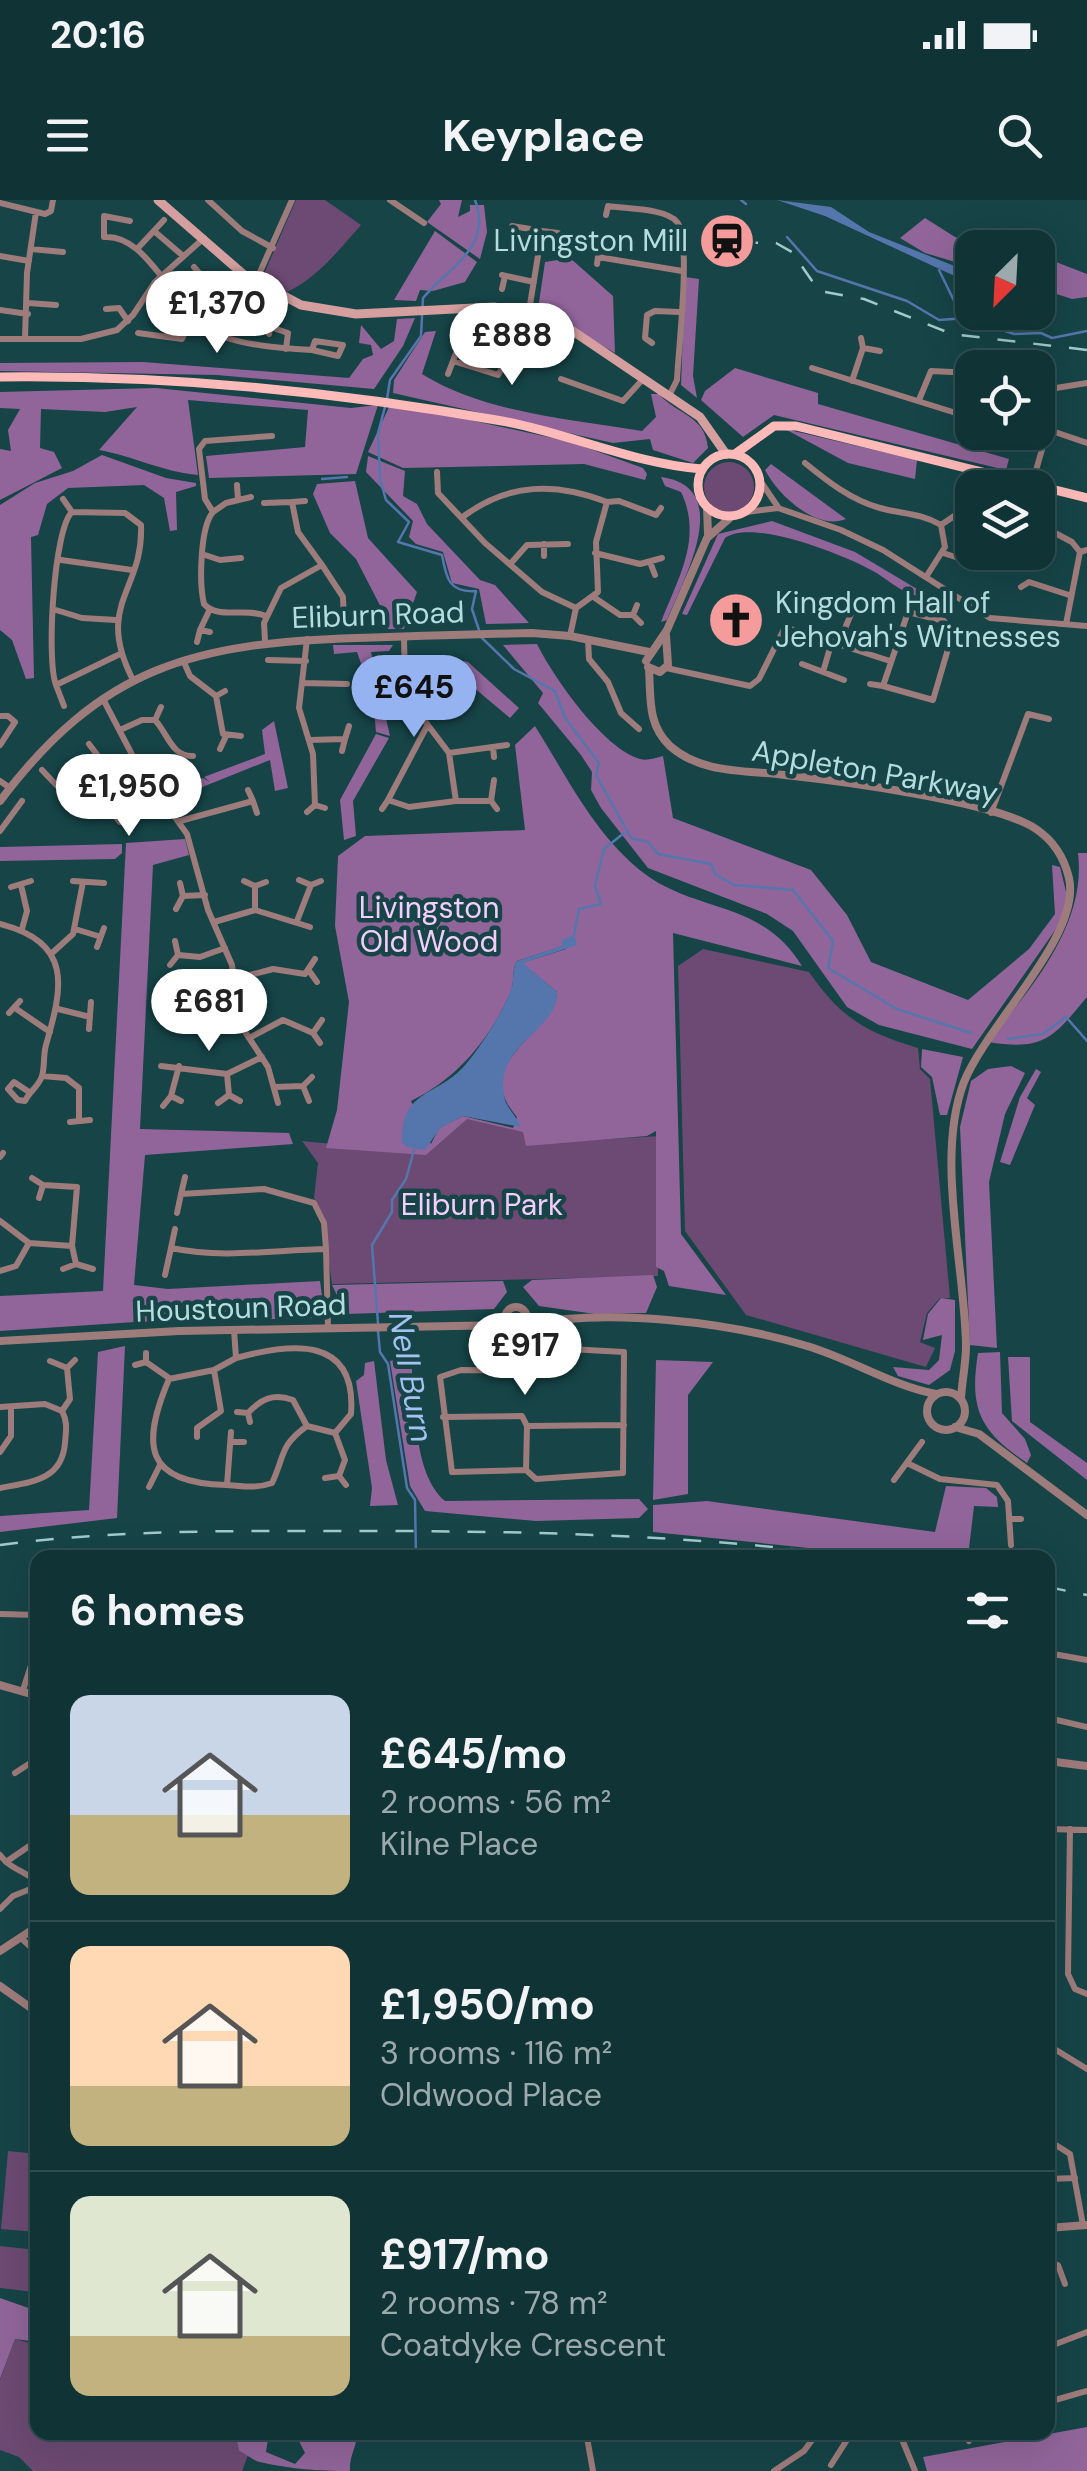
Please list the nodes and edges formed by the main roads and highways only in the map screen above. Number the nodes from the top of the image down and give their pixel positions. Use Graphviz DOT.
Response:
graph roads {
  1 [pos="158,200"];
  2 [pos="0,377"];
  3 [pos="756,439"];
  4 [pos="726,455"];
  5 [pos="673,465"];
  6 [pos="755,467"];
  7 [pos="702,469"];
  8 [pos="698,483"];
  9 [pos="1087,498"];
  1 -- 4 [label="main road"];
  2 -- 5 [label="main road"];
  3 -- 4 [label="main road"];
  3 -- 6 [label="main road"];
  3 -- 9 [label="main road"];
  4 -- 6 [label="main road"];
  4 -- 7 [label="main road"];
  5 -- 7 [label="main road"];
  5 -- 8 [label="main road"];
  6 -- 8 [label="main road"];
  7 -- 8 [label="main road"];
}
